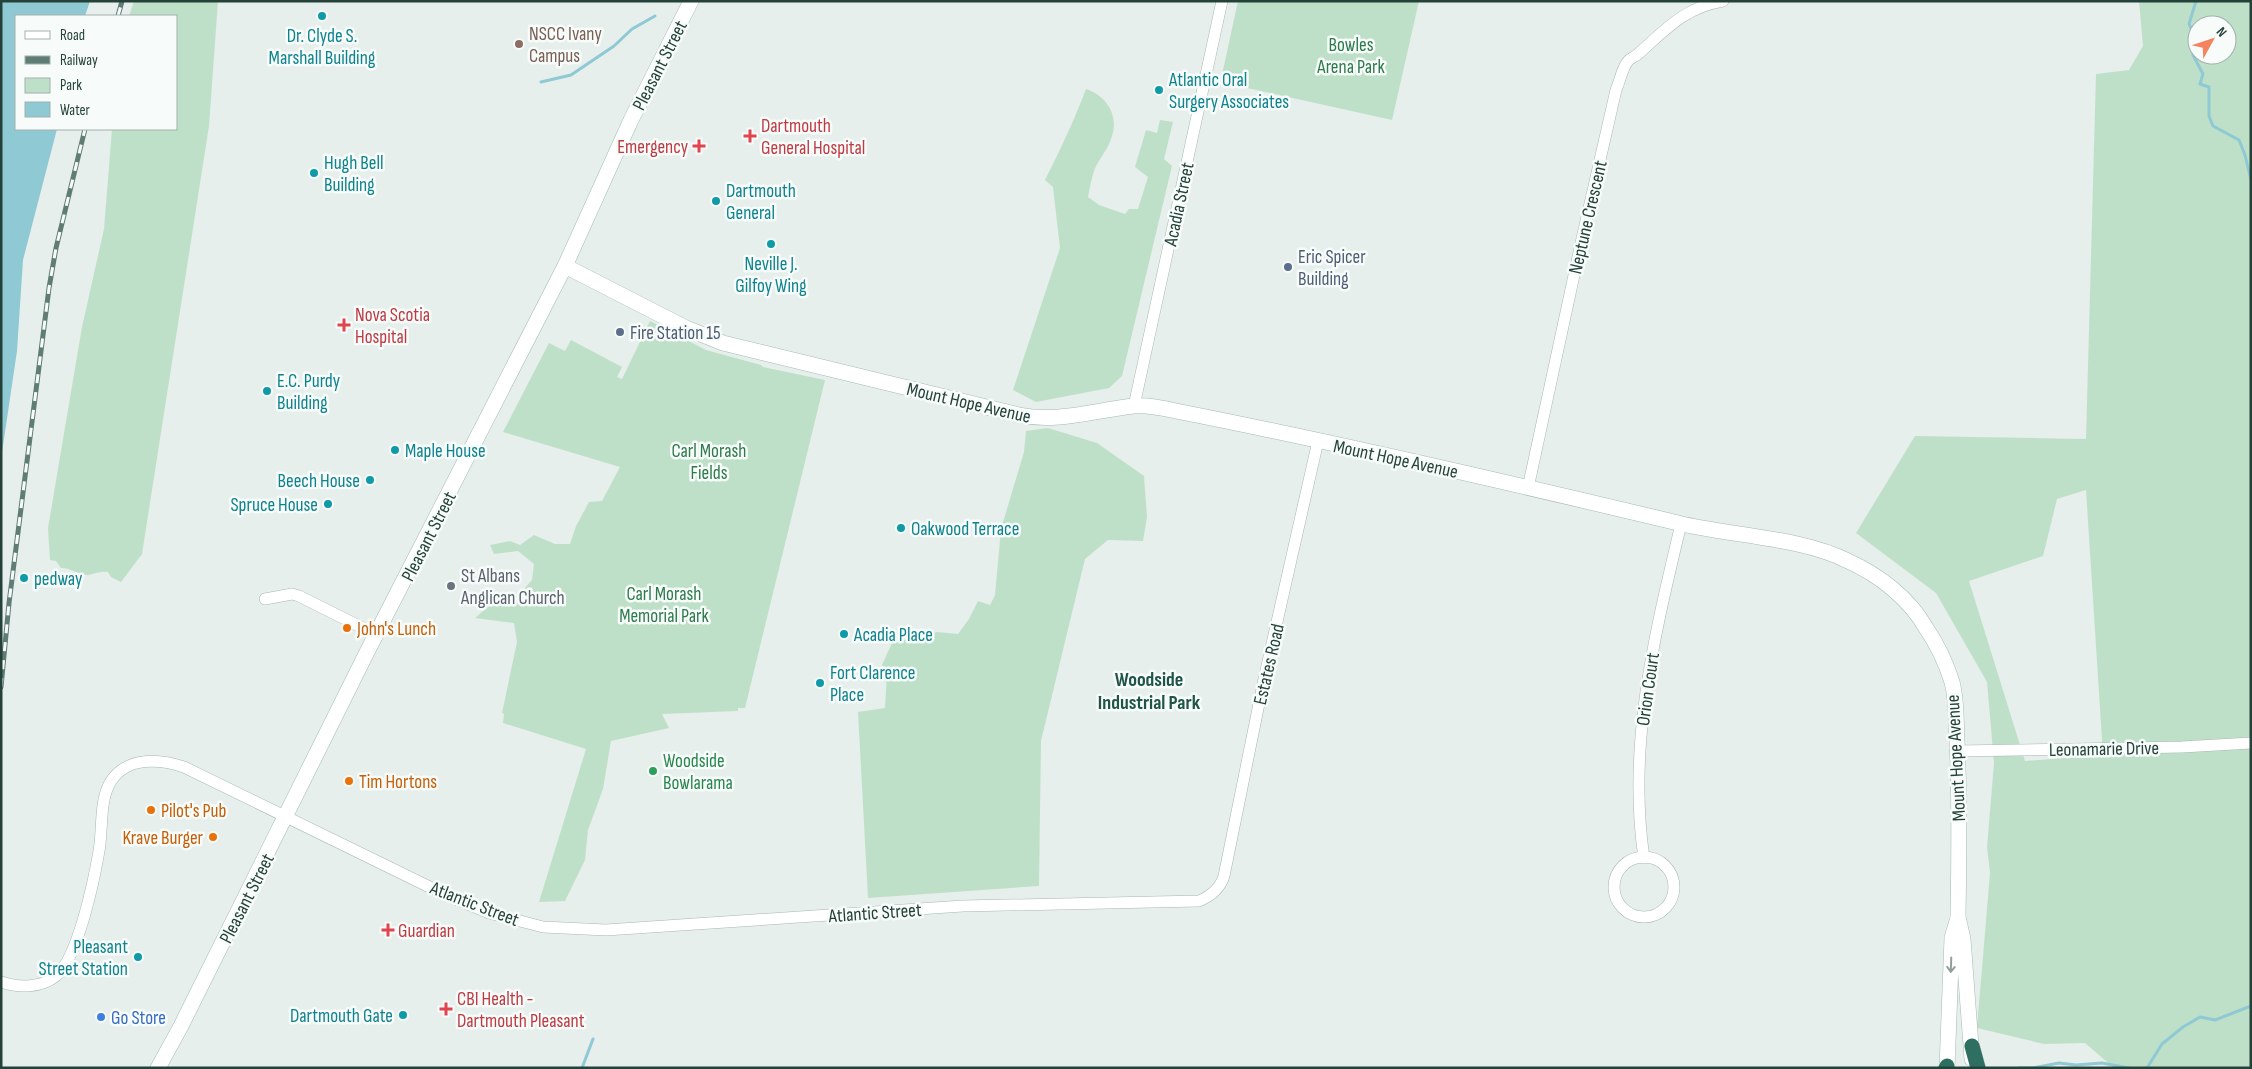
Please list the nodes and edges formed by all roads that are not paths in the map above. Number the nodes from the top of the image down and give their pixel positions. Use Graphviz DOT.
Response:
graph roads {
  1 [pos="691,1"];
  2 [pos="1222,1"];
  3 [pos="1723,1"];
  4 [pos="564,266"];
  5 [pos="1134,406"];
  6 [pos="1318,441"];
  7 [pos="1528,488"];
  8 [pos="1681,524"];
  9 [pos="265,599"];
  10 [pos="376,635"];
  11 [pos="2251,743"];
  12 [pos="1958,751"];
  13 [pos="286,817"];
  14 [pos="1644,858"];
  15 [pos="1219,887"];
  16 [pos="1958,917"];
  17 [pos="1,982"];
  18 [pos="1972,1046"];
  19 [pos="1946,1067"];
  20 [pos="158,1068"];
  21 [pos="1972,1068"];
  22 [pos="1978,1068"];
  1 -- 4 [label="street, Pleasant Street"];
  2 -- 5 [label="street, Acadia Street"];
  3 -- 7 [label="street, Neptune Crescent"];
  4 -- 5 [label="street, Mount Hope Avenue"];
  4 -- 10 [label="street, Pleasant Street"];
  5 -- 6 [label="street, Mount Hope Avenue"];
  6 -- 7 [label="street, Mount Hope Avenue"];
  6 -- 15 [label="street, Estates Road"];
  7 -- 8 [label="street, Mount Hope Avenue"];
  8 -- 12 [label="street, Mount Hope Avenue"];
  8 -- 14 [label="street, Orion Court"];
  9 -- 10 [label="street"];
  10 -- 13 [label="street, Pleasant Street"];
  11 -- 12 [label="street, Leonamarie Drive"];
  12 -- 16 [label="street, Mount Hope Avenue"];
  13 -- 15 [label="street, Atlantic Street"];
  13 -- 17 [label="street, Atlantic Street"];
  13 -- 20 [label="street, Pleasant Street"];
  14 -- 14 [label="street"];
  16 -- 18 [label="street, Mount Hope Avenue"];
  16 -- 19 [label="street, Mount Hope Avenue, one-way"];
  18 -- 21 [label="street, Mount Hope Avenue"];
  18 -- 22 [label="highway"];
}
